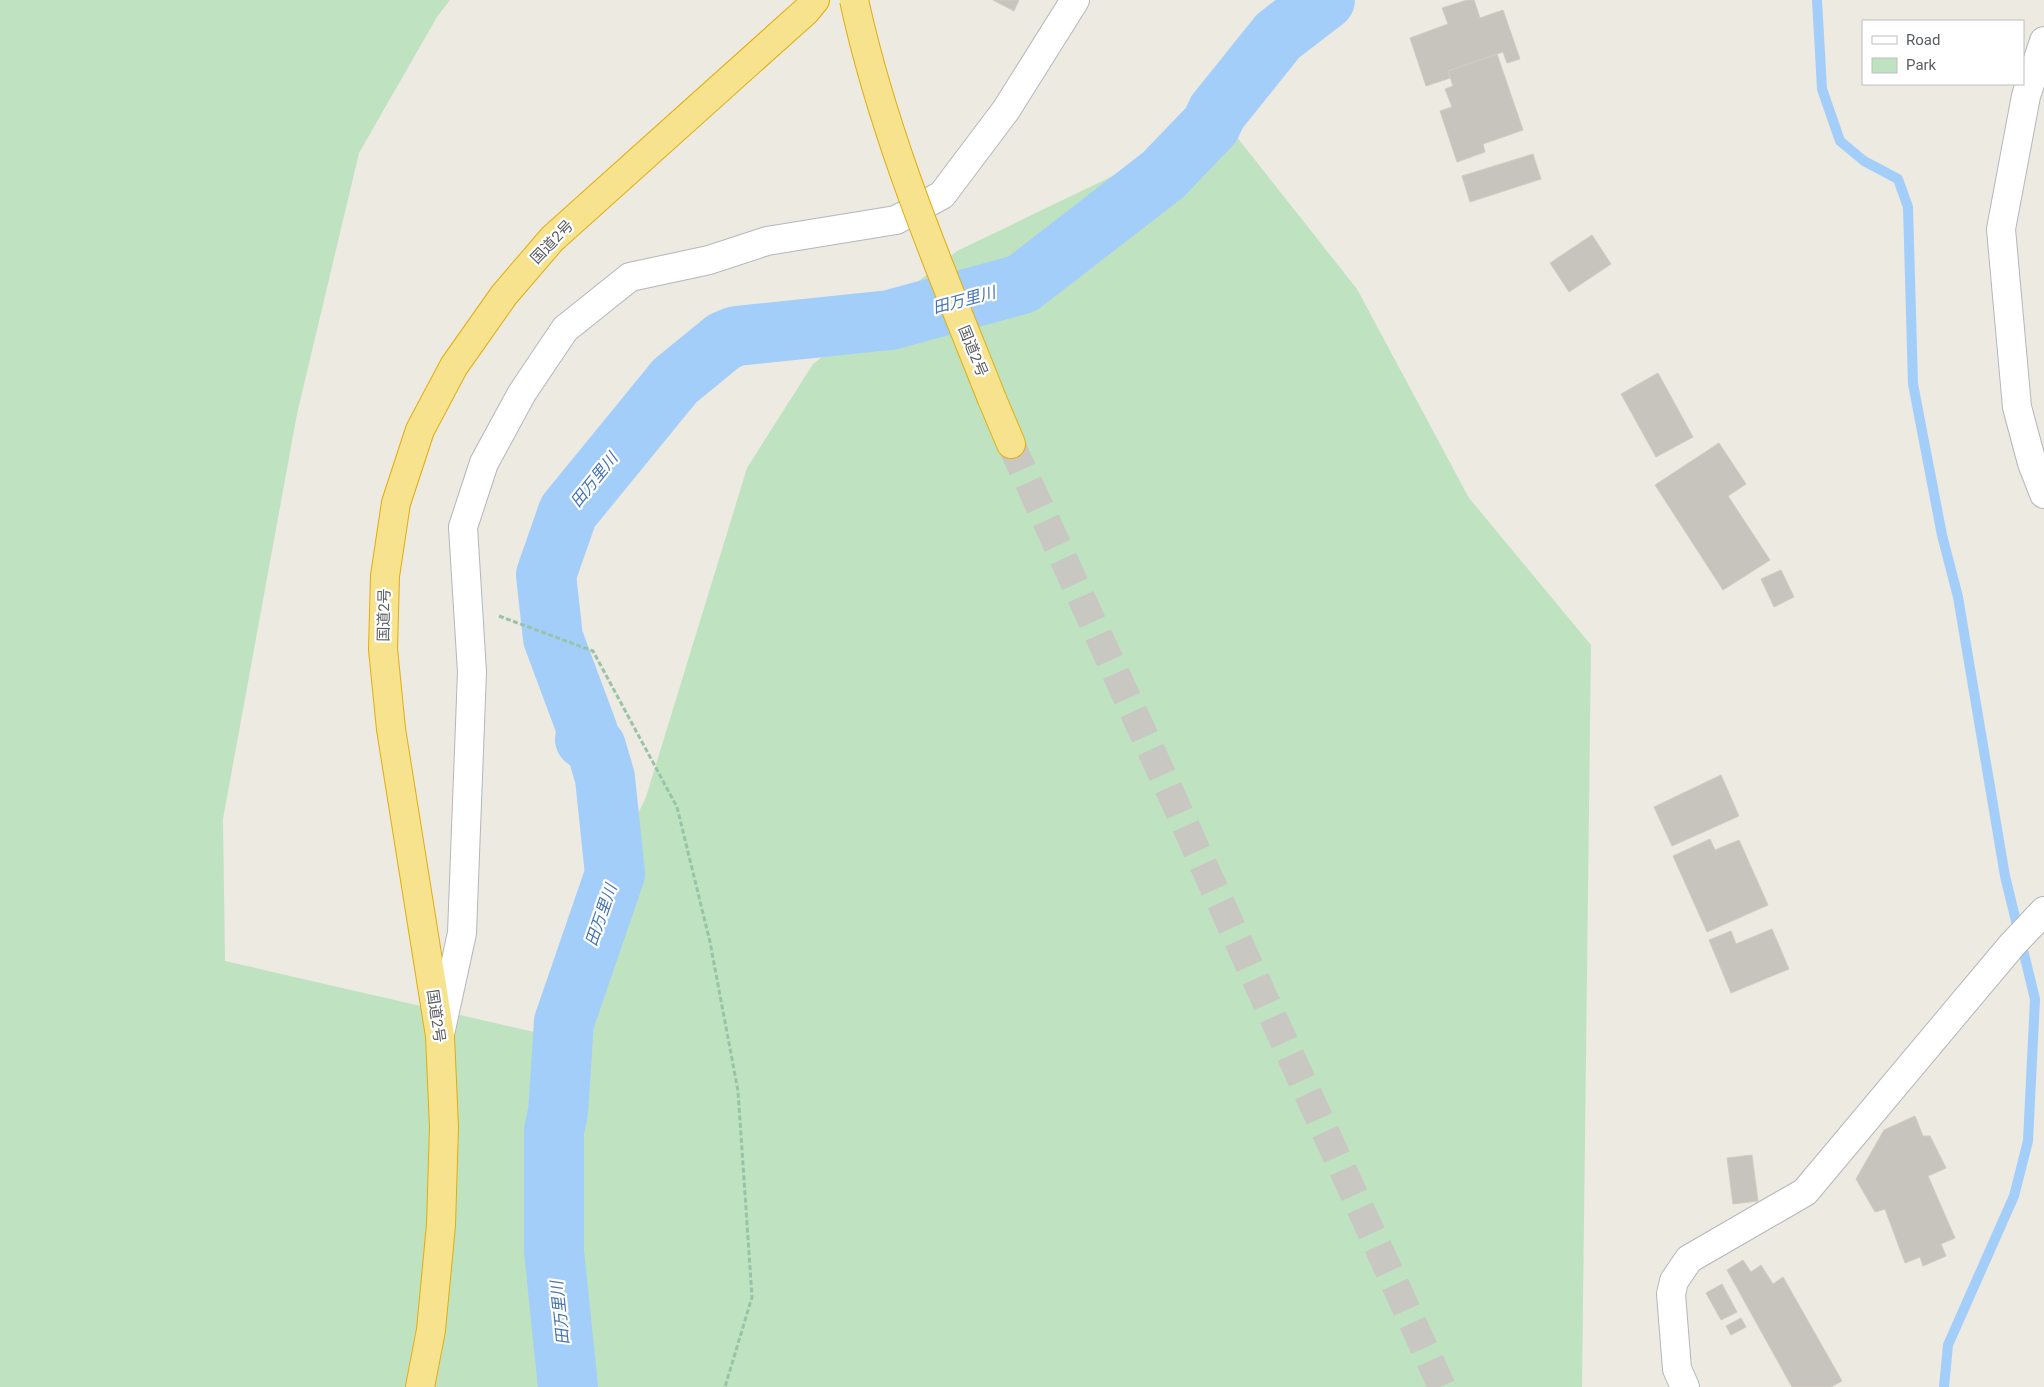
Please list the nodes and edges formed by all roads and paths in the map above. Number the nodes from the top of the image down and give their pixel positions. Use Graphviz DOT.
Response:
graph roads {
  1 [pos="815,0"];
  2 [pos="854,0"];
  3 [pos="1075,0"];
  4 [pos="2044,41"];
  5 [pos="1012,444"];
  6 [pos="2044,494"];
  7 [pos="493,614"];
  8 [pos="2044,911"];
  9 [pos="440,1036"];
  10 [pos="420,1387"];
  11 [pos="726,1387"];
  12 [pos="1685,1387"];
  1 -- 9 [label="highway, 国道2号"];
  2 -- 5 [label="highway, 国道2号, bridge"];
  3 -- 9 [label="street"];
  4 -- 6 [label="street"];
  7 -- 11 [label="path"];
  8 -- 12 [label="street"];
  9 -- 10 [label="highway, 国道2号"];
}
